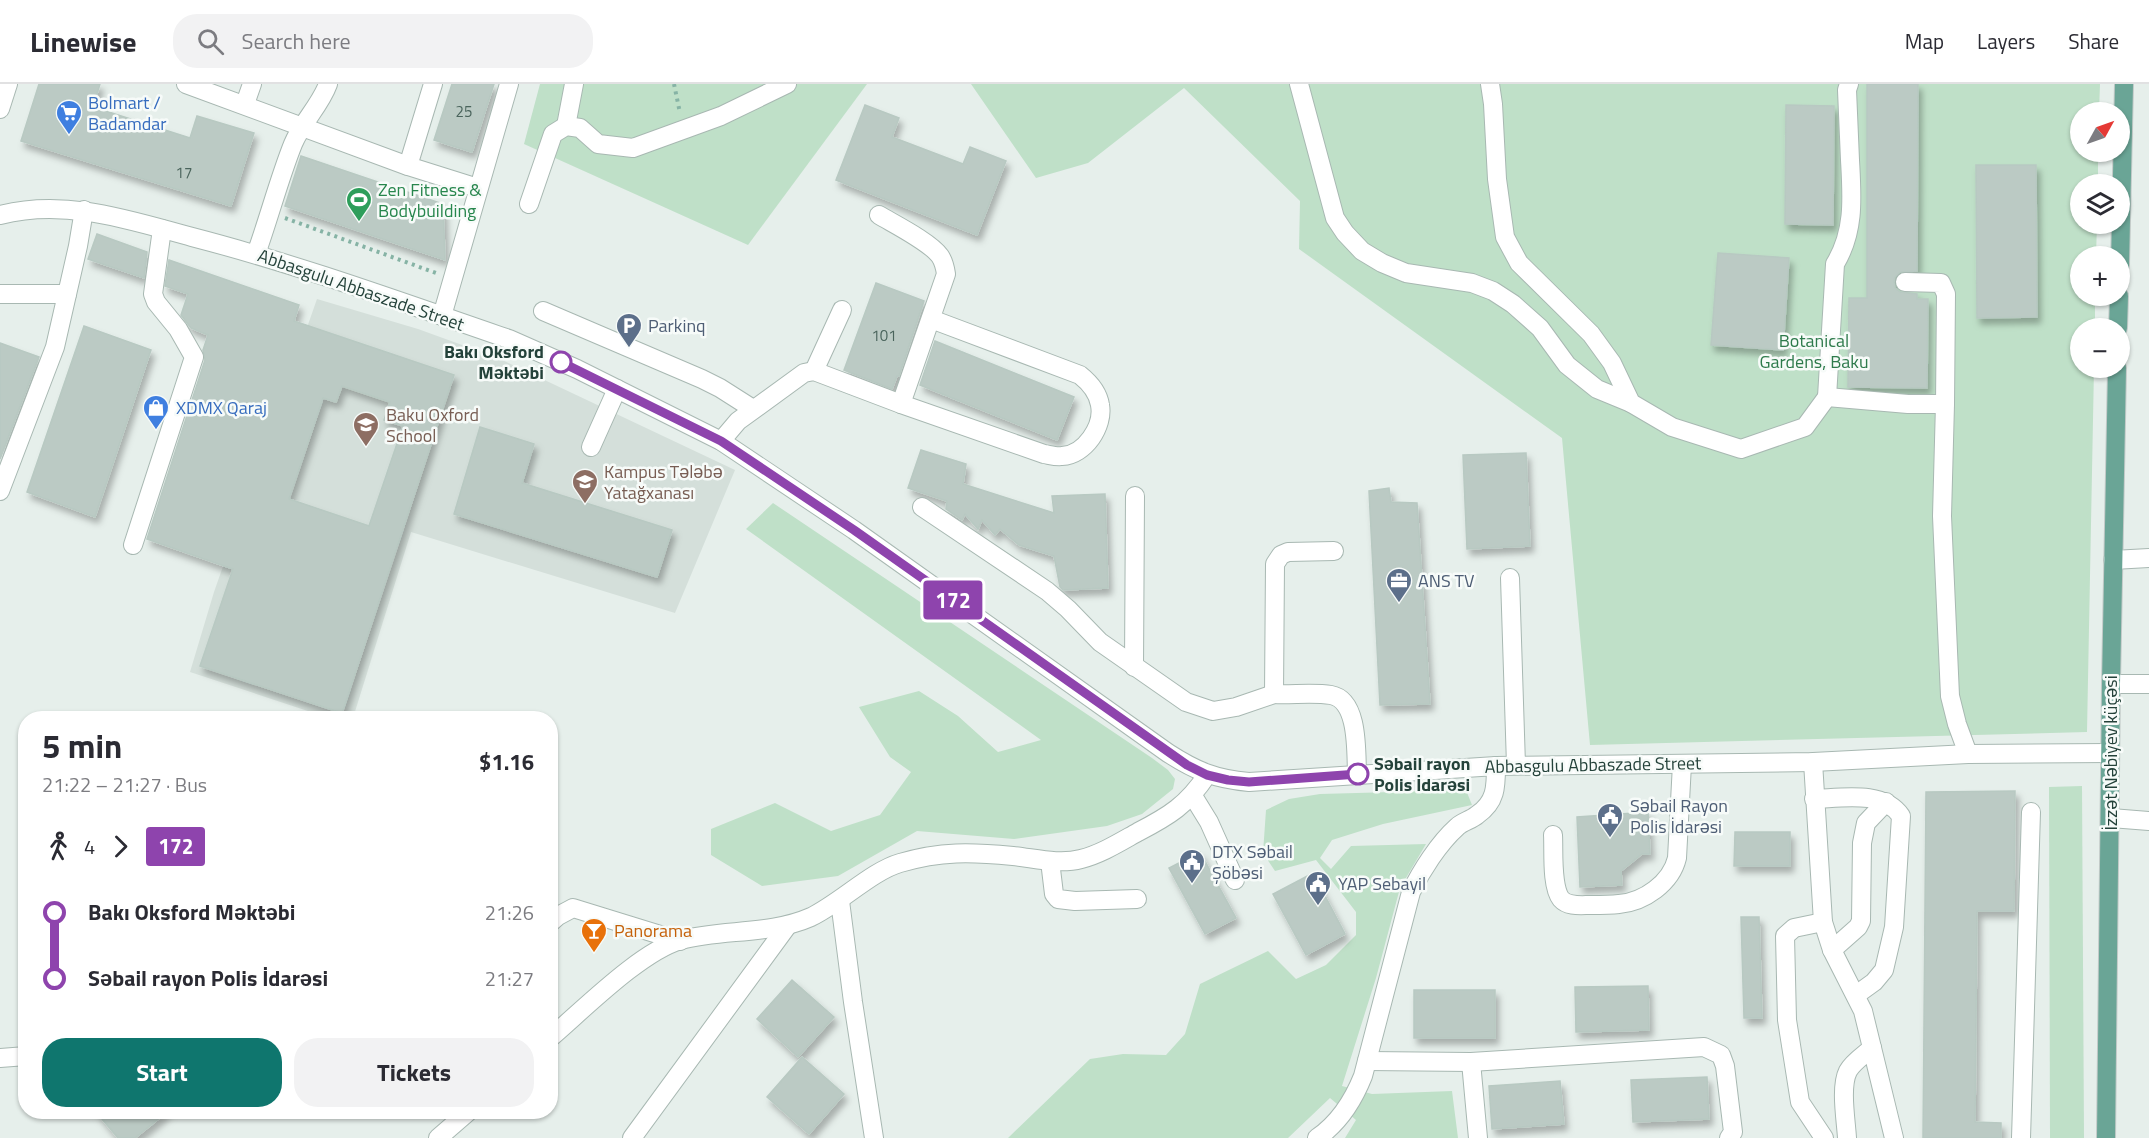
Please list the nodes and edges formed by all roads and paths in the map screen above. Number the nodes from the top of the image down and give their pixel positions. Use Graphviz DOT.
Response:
graph roads {
  1 [pos="8,84"];
  2 [pos="186,84"];
  3 [pos="252,84"];
  4 [pos="328,84"];
  5 [pos="433,84"];
  6 [pos="508,84"];
  7 [pos="574,84"];
  8 [pos="674,84"];
  9 [pos="787,84"];
  10 [pos="1299,84"];
  11 [pos="1490,84"];
  12 [pos="1849,84"];
  13 [pos="2124,84"];
  14 [pos="245,105"];
  15 [pos="0,109"];
  16 [pos="302,126"];
  17 [pos="566,126"];
  18 [pos="684,129"];
  19 [pos="408,166"];
  20 [pos="478,188"];
  21 [pos="529,204"];
  22 [pos="84,210"];
  23 [pos="270,212"];
  24 [pos="879,214"];
  25 [pos="0,215"];
  26 [pos="162,229"];
  27 [pos="2120,246"];
  28 [pos="256,254"];
  29 [pos="453,279"];
  30 [pos="1905,282"];
  31 [pos="0,294"];
  32 [pos="67,294"];
  33 [pos="842,309"];
  34 [pos="543,310"];
  35 [pos="442,316"];
  36 [pos="932,319"];
  37 [pos="814,371"];
  38 [pos="2117,378"];
  39 [pos="617,389"];
  40 [pos="1827,397"];
  41 [pos="1631,403"];
  42 [pos="901,404"];
  43 [pos="1946,405"];
  44 [pos="753,409"];
  45 [pos="721,441"];
  46 [pos="591,447"];
  47 [pos="0,490"];
  48 [pos="1135,496"];
  49 [pos="922,507"];
  50 [pos="133,545"];
  51 [pos="1334,550"];
  52 [pos="2149,558"];
  53 [pos="2113,560"];
  54 [pos="1510,578"];
  55 [pos="1134,667"];
  56 [pos="2111,684"];
  57 [pos="2149,684"];
  58 [pos="1274,694"];
  59 [pos="2110,753"];
  60 [pos="1968,754"];
  61 [pos="1813,762"];
  62 [pos="1683,764"];
  63 [pos="1516,765"];
  64 [pos="1496,766"];
  65 [pos="1358,774"];
  66 [pos="1207,775"];
  67 [pos="1193,796"];
  68 [pos="1814,799"];
  69 [pos="1886,802"];
  70 [pos="2031,812"];
  71 [pos="2111,818"];
  72 [pos="2149,821"];
  73 [pos="1553,835"];
  74 [pos="1050,861"];
  75 [pos="1235,880"];
  76 [pos="1137,899"];
  77 [pos="840,901"];
  78 [pos="558,916"];
  79 [pos="1823,922"];
  80 [pos="788,925"];
  81 [pos="680,941"];
  82 [pos="1832,950"];
  83 [pos="1856,995"];
  84 [pos="558,1031"];
  85 [pos="1872,1048"];
  86 [pos="18,1057"];
  87 [pos="0,1058"];
  88 [pos="1367,1060"];
  89 [pos="1471,1062"];
  90 [pos="460,1119"];
  91 [pos="438,1138"];
  92 [pos="632,1138"];
  93 [pos="874,1138"];
  94 [pos="1317,1138"];
  95 [pos="1478,1138"];
  96 [pos="1729,1138"];
  97 [pos="1824,1138"];
  98 [pos="1846,1138"];
  99 [pos="1894,1138"];
  100 [pos="2021,1138"];
  101 [pos="2106,1138"];
  1 -- 15 [label="street"];
  2 -- 14 [label="street"];
  3 -- 14 [label="street"];
  4 -- 16 [label="street"];
  5 -- 19 [label="street"];
  6 -- 20 [label="street"];
  7 -- 17 [label="street"];
  8 -- 18 [label="path"];
  9 -- 18 [label="street"];
  10 -- 41 [label="street"];
  11 -- 41 [label="street"];
  12 -- 40 [label="street"];
  13 -- 27 [label="main road"];
  14 -- 16 [label="street"];
  16 -- 19 [label="street"];
  16 -- 23 [label="street"];
  17 -- 18 [label="street"];
  17 -- 21 [label="street"];
  19 -- 20 [label="street"];
  20 -- 29 [label="street"];
  22 -- 25 [label="street, Abbasgulu Abbaszade Street"];
  22 -- 26 [label="street, Abbasgulu Abbaszade Street"];
  22 -- 32 [label="street"];
  23 -- 28 [label="street"];
  23 -- 29 [label="path"];
  24 -- 36 [label="street"];
  26 -- 28 [label="street, Abbasgulu Abbaszade Street"];
  26 -- 50 [label="street"];
  28 -- 35 [label="street, Abbasgulu Abbaszade Street"];
  29 -- 35 [label="street"];
  30 -- 43 [label="street"];
  31 -- 32 [label="street"];
  32 -- 47 [label="street"];
  33 -- 37 [label="street"];
  34 -- 44 [label="street"];
  35 -- 39 [label="street, Abbasgulu Abbaszade Street"];
  36 -- 42 [label="street"];
  36 -- 42 [label="street"];
  37 -- 42 [label="street"];
  37 -- 44 [label="street"];
  38 -- 53 [label="main road, İzzət Nəbiyev küçəsi"];
  39 -- 45 [label="street, Abbasgulu Abbaszade Street"];
  39 -- 46 [label="street"];
  40 -- 41 [label="street"];
  40 -- 43 [label="street"];
  43 -- 60 [label="street"];
  44 -- 45 [label="street"];
  45 -- 66 [label="street, Abbasgulu Abbaszade Street"];
  48 -- 55 [label="street"];
  49 -- 55 [label="street"];
  51 -- 58 [label="street"];
  52 -- 53 [label="street"];
  53 -- 56 [label="main road, İzzət Nəbiyev küçəsi"];
  54 -- 63 [label="street"];
  55 -- 58 [label="street"];
  56 -- 57 [label="street"];
  56 -- 59 [label="main road, İzzət Nəbiyev küçəsi"];
  58 -- 65 [label="street"];
  59 -- 60 [label="street, Abbasgulu Abbaszade Street"];
  59 -- 71 [label="main road, İzzət Nəbiyev küçəsi"];
  60 -- 61 [label="street, Abbasgulu Abbaszade Street"];
  61 -- 62 [label="street, Abbasgulu Abbaszade Street"];
  61 -- 68 [label="street"];
  62 -- 63 [label="street, Abbasgulu Abbaszade Street"];
  62 -- 73 [label="street"];
  63 -- 64 [label="street, Abbasgulu Abbaszade Street"];
  64 -- 65 [label="street, Abbasgulu Abbaszade Street"];
  64 -- 88 [label="street"];
  65 -- 66 [label="street, Abbasgulu Abbaszade Street"];
  66 -- 67 [label="street"];
  67 -- 74 [label="street"];
  67 -- 75 [label="street"];
  68 -- 69 [label="street"];
  68 -- 79 [label="street"];
  69 -- 82 [label="street"];
  69 -- 83 [label="street"];
  70 -- 100 [label="street"];
  71 -- 72 [label="street"];
  71 -- 101 [label="main road, İzzət Nəbiyev küçəsi"];
  74 -- 76 [label="street"];
  74 -- 77 [label="street"];
  77 -- 80 [label="street"];
  77 -- 93 [label="street"];
  78 -- 81 [label="street"];
  79 -- 82 [label="street"];
  79 -- 97 [label="street"];
  80 -- 81 [label="street"];
  80 -- 92 [label="street"];
  81 -- 84 [label="street"];
  82 -- 83 [label="street"];
  83 -- 85 [label="street"];
  85 -- 98 [label="street"];
  85 -- 99 [label="street"];
  86 -- 87 [label="street"];
  88 -- 89 [label="street"];
  88 -- 94 [label="street"];
  89 -- 95 [label="street"];
  89 -- 96 [label="street"];
  90 -- 91 [label="street"];
}
